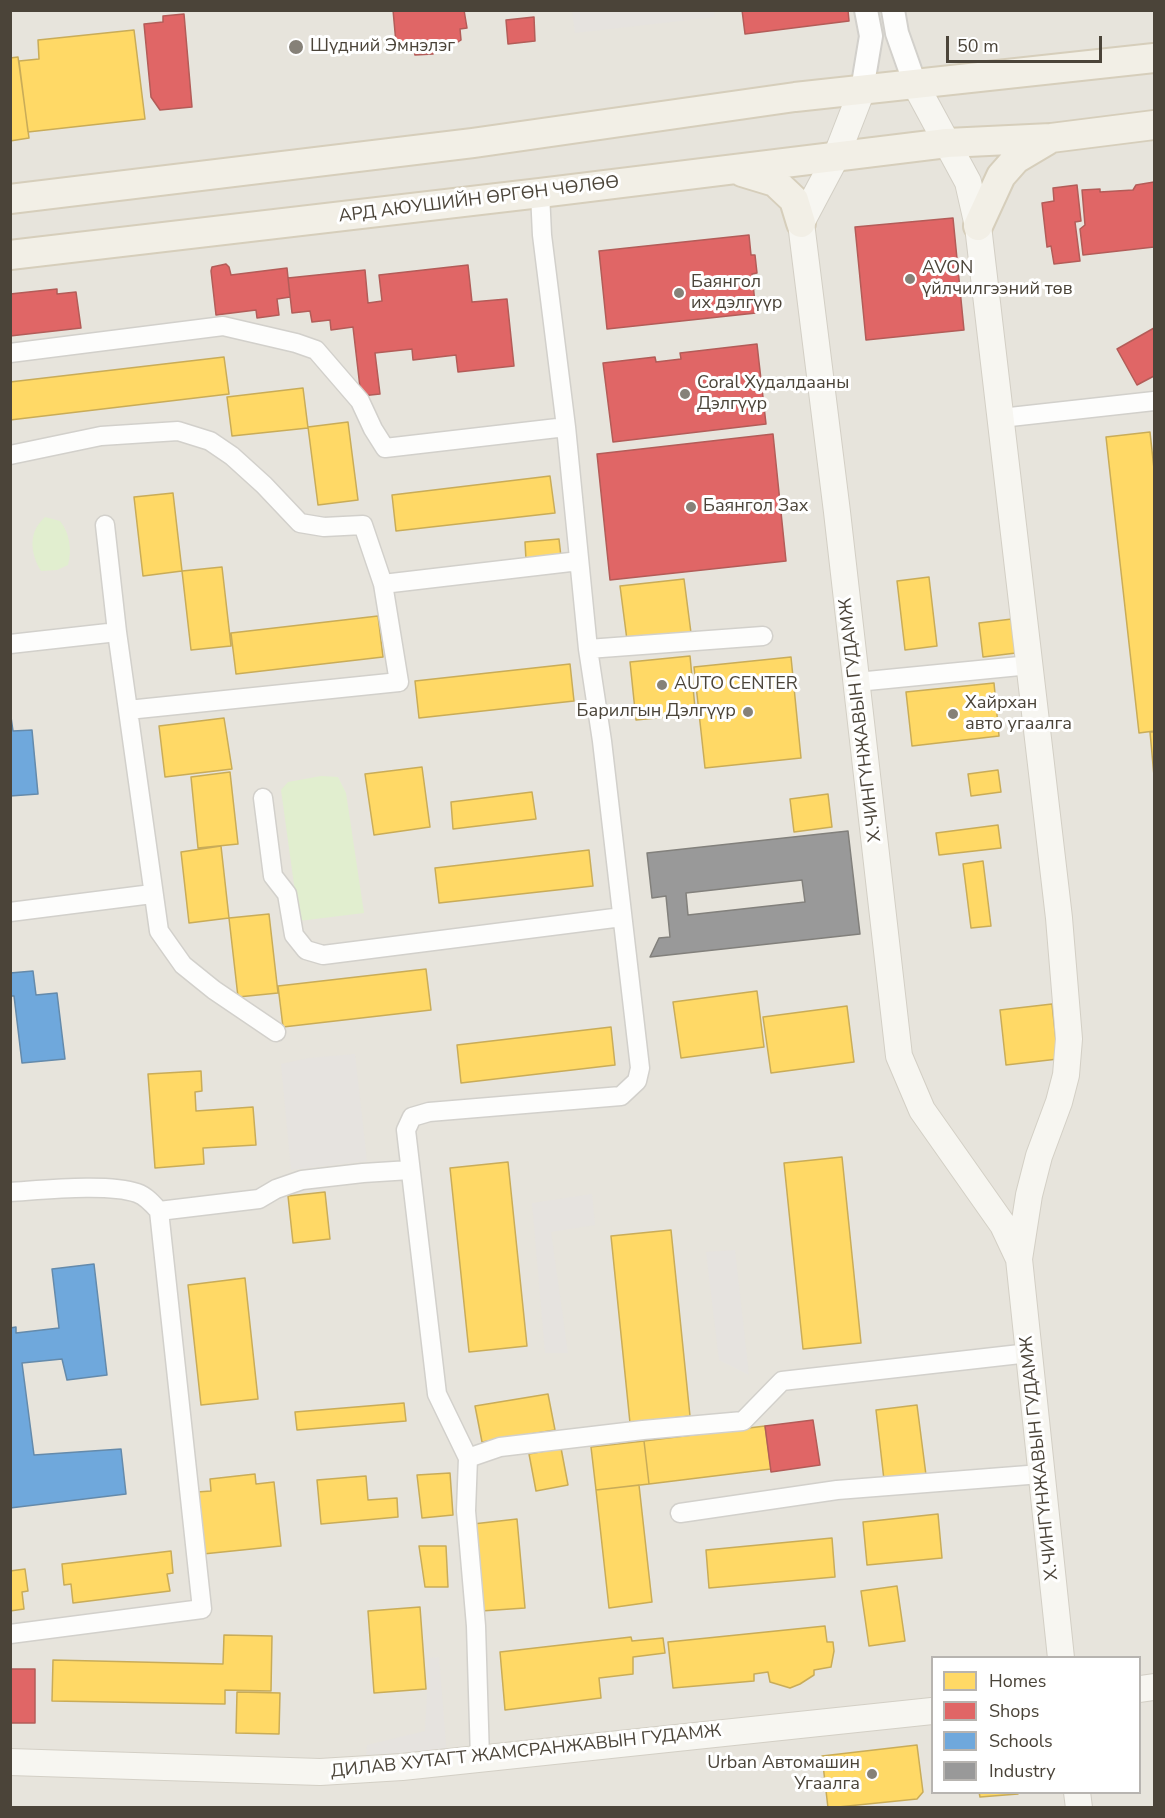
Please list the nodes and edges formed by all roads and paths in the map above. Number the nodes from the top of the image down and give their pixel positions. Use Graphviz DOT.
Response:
graph roads {
  1 [pos="867,10"];
  2 [pos="893,10"];
  3 [pos="1155,58"];
  4 [pos="915,84"];
  5 [pos="862,90"];
  6 [pos="1155,125"];
  7 [pos="1051,138"];
  8 [pos="947,143"];
  9 [pos="836,157"];
  10 [pos="731,169"];
  11 [pos="540,193"];
  12 [pos="10,199"];
  13 [pos="801,223"];
  14 [pos="978,226"];
  15 [pos="10,255"];
  16 [pos="10,353"];
  17 [pos="1155,401"];
  18 [pos="1001,418"];
  19 [pos="566,427"];
  20 [pos="10,455"];
  21 [pos="105,525"];
  22 [pos="579,561"];
  23 [pos="383,584"];
  24 [pos="117,632"];
  25 [pos="763,636"];
  26 [pos="10,644"];
  27 [pos="588,649"];
  28 [pos="1030,665"];
  29 [pos="857,682"];
  30 [pos="128,710"];
  31 [pos="263,798"];
  32 [pos="152,894"];
  33 [pos="10,912"];
  34 [pos="622,917"];
  35 [pos="276,1032"];
  36 [pos="410,1170"];
  37 [pos="10,1192"];
  38 [pos="159,1211"];
  39 [pos="1019,1259"];
  40 [pos="1029,1353"];
  41 [pos="468,1458"];
  42 [pos="1041,1474"];
  43 [pos="680,1513"];
  44 [pos="10,1634"];
  45 [pos="1060,1656"];
  46 [pos="931,1711"];
  47 [pos="480,1760"];
  48 [pos="10,1762"];
  1 -- 5 [label="street"];
  2 -- 4 [label="street"];
  3 -- 4 [label="main road"];
  4 -- 5 [label="main road"];
  4 -- 8 [label="main road, Х.ЧИНГҮНЖАВЫН ГУДАМЖ"];
  5 -- 9 [label="main road"];
  5 -- 12 [label="main road"];
  6 -- 7 [label="main road, АРД АЮУШИЙН ӨРГӨН ЧӨЛӨӨ"];
  7 -- 8 [label="main road, АРД АЮУШИЙН ӨРГӨН ЧӨЛӨӨ"];
  7 -- 14 [label="main road"];
  8 -- 9 [label="main road, АРД АЮУШИЙН ӨРГӨН ЧӨЛӨӨ"];
  8 -- 14 [label="main road, Х.ЧИНГҮНЖАВЫН ГУДАМЖ"];
  9 -- 10 [label="main road, АРД АЮУШИЙН ӨРГӨН ЧӨЛӨӨ"];
  9 -- 13 [label="main road"];
  10 -- 11 [label="main road, АРД АЮУШИЙН ӨРГӨН ЧӨЛӨӨ"];
  10 -- 13 [label="main road"];
  11 -- 15 [label="main road, АРД АЮУШИЙН ӨРГӨН ЧӨЛӨӨ"];
  11 -- 19 [label="street"];
  13 -- 29 [label="main road, Х.ЧИНГҮНЖАВЫН ГУДАМЖ"];
  14 -- 18 [label="main road, Х.ЧИНГҮНЖАВЫН ГУДАМЖ"];
  16 -- 19 [label="street"];
  17 -- 18 [label="street"];
  18 -- 28 [label="main road, Х.ЧИНГҮНЖАВЫН ГУДАМЖ"];
  19 -- 22 [label="street"];
  20 -- 23 [label="street"];
  21 -- 24 [label="street"];
  22 -- 23 [label="street"];
  22 -- 27 [label="street"];
  23 -- 30 [label="street"];
  24 -- 26 [label="street"];
  24 -- 30 [label="street"];
  25 -- 27 [label="street"];
  27 -- 34 [label="street"];
  28 -- 29 [label="street"];
  28 -- 39 [label="main road, Х.ЧИНГҮНЖАВЫН ГУДАМЖ"];
  29 -- 39 [label="main road, Х.ЧИНГҮНЖАВЫН ГУДАМЖ"];
  30 -- 32 [label="street"];
  31 -- 34 [label="street"];
  32 -- 33 [label="street"];
  32 -- 35 [label="street"];
  34 -- 36 [label="street"];
  36 -- 38 [label="street"];
  36 -- 41 [label="street"];
  37 -- 38 [label="street"];
  38 -- 44 [label="street"];
  39 -- 40 [label="main road, Х.ЧИНГҮНЖАВЫН ГУДАМЖ"];
  40 -- 41 [label="street"];
  40 -- 42 [label="main road, Х.ЧИНГҮНЖАВЫН ГУДАМЖ"];
  41 -- 47 [label="street"];
  42 -- 43 [label="street"];
  42 -- 45 [label="main road, Х.ЧИНГҮНЖАВЫН ГУДАМЖ"];
  46 -- 47 [label="main road, ДИЛАВ ХУТАГТ ЖАМСРАНЖАВЫН ГУДАМЖ"];
  47 -- 48 [label="main road, ДИЛАВ ХУТАГТ ЖАМСРАНЖАВЫН ГУДАМЖ"];
}
